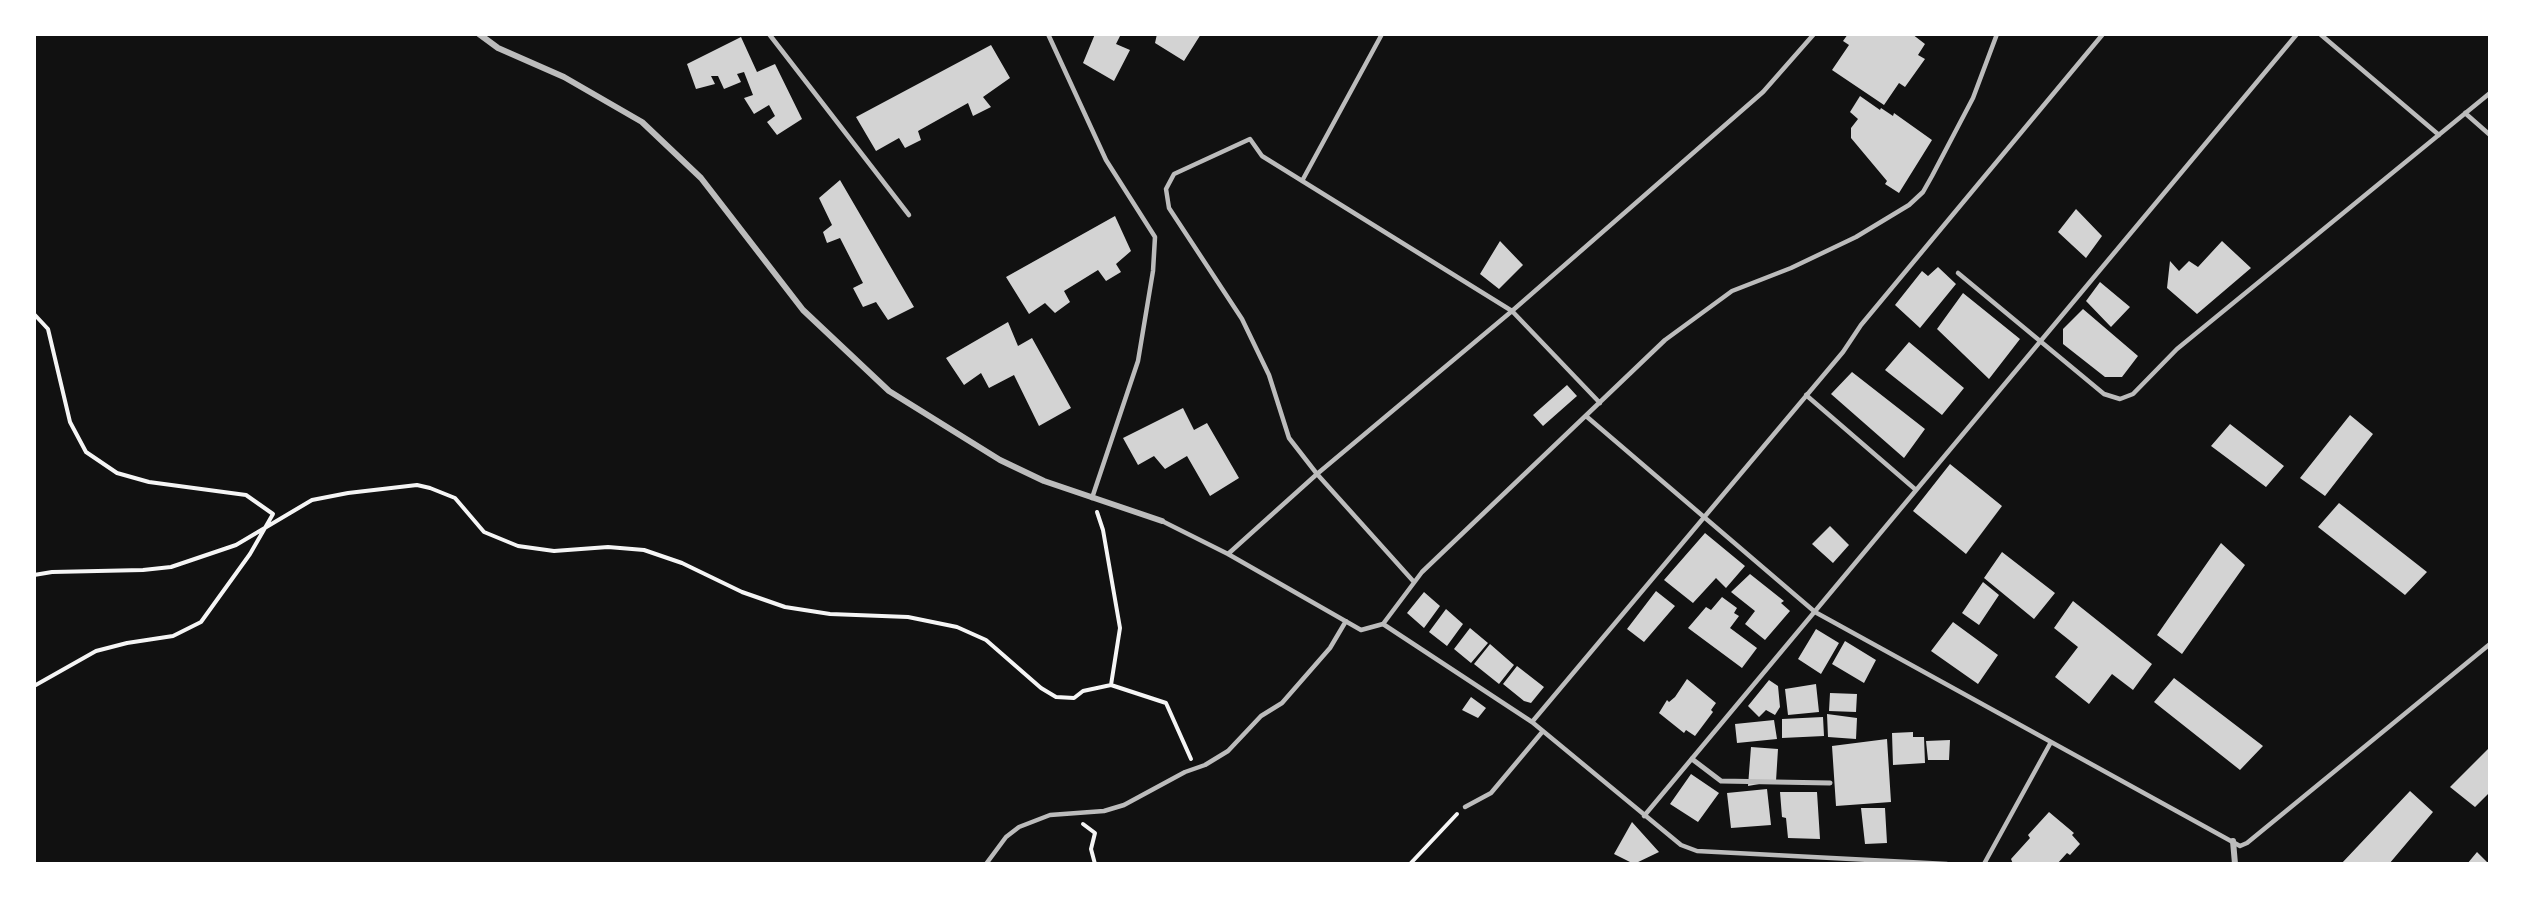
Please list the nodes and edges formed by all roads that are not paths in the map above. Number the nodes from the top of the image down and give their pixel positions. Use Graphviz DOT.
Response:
graph roads {
  1 [pos="479,34"];
  2 [pos="769,34"];
  3 [pos="1048,34"];
  4 [pos="1382,34"];
  5 [pos="1814,34"];
  6 [pos="1996,34"];
  7 [pos="2103,34"];
  8 [pos="2297,34"];
  9 [pos="2320,34"];
  10 [pos="2490,93"];
  11 [pos="2465,113"];
  12 [pos="2439,135"];
  13 [pos="2490,135"];
  14 [pos="1302,181"];
  15 [pos="909,215"];
  16 [pos="1958,273"];
  17 [pos="1512,311"];
  18 [pos="2040,342"];
  19 [pos="1806,395"];
  20 [pos="1600,403"];
  21 [pos="1586,416"];
  22 [pos="1317,474"];
  23 [pos="1916,490"];
  24 [pos="1092,498"];
  25 [pos="1704,517"];
  26 [pos="1162,522"];
  27 [pos="1228,554"];
  28 [pos="1414,582"];
  29 [pos="1815,612"];
  30 [pos="1346,621"];
  31 [pos="1383,624"];
  32 [pos="2490,644"];
  33 [pos="1532,722"];
  34 [pos="1543,731"];
  35 [pos="2051,742"];
  36 [pos="1692,759"];
  37 [pos="1830,783"];
  38 [pos="1465,807"];
  39 [pos="1644,816"];
  40 [pos="2233,841"];
  41 [pos="986,864"];
  42 [pos="1947,864"];
  43 [pos="1984,864"];
  44 [pos="2235,864"];
  1 -- 24 [label="street"];
  2 -- 15 [label="lane"];
  3 -- 24 [label="lane"];
  4 -- 14 [label="lane"];
  5 -- 17 [label="lane"];
  6 -- 20 [label="lane"];
  7 -- 19 [label="lane"];
  8 -- 18 [label="lane"];
  9 -- 12 [label="lane"];
  10 -- 11 [label="lane"];
  11 -- 12 [label="lane"];
  11 -- 13 [label="lane"];
  12 -- 18 [label="lane"];
  14 -- 17 [label="lane"];
  14 -- 22 [label="lane"];
  16 -- 18 [label="lane"];
  17 -- 20 [label="lane"];
  17 -- 22 [label="lane"];
  18 -- 23 [label="lane"];
  19 -- 23 [label="lane"];
  19 -- 25 [label="lane"];
  20 -- 21 [label="lane"];
  21 -- 25 [label="lane"];
  21 -- 28 [label="lane"];
  22 -- 27 [label="lane"];
  22 -- 28 [label="lane"];
  23 -- 29 [label="lane"];
  24 -- 26 [label="street"];
  25 -- 29 [label="lane"];
  25 -- 33 [label="lane"];
  26 -- 27 [label="lane"];
  27 -- 30 [label="lane"];
  28 -- 31 [label="lane"];
  29 -- 35 [label="lane"];
  29 -- 36 [label="lane"];
  30 -- 31 [label="lane"];
  30 -- 41 [label="lane"];
  31 -- 33 [label="lane"];
  32 -- 40 [label="lane"];
  33 -- 34 [label="lane"];
  34 -- 38 [label="lane"];
  34 -- 39 [label="lane"];
  35 -- 40 [label="lane"];
  35 -- 43 [label="lane"];
  36 -- 37 [label="street"];
  36 -- 39 [label="lane"];
  39 -- 42 [label="lane"];
  40 -- 44 [label="street"];
}
